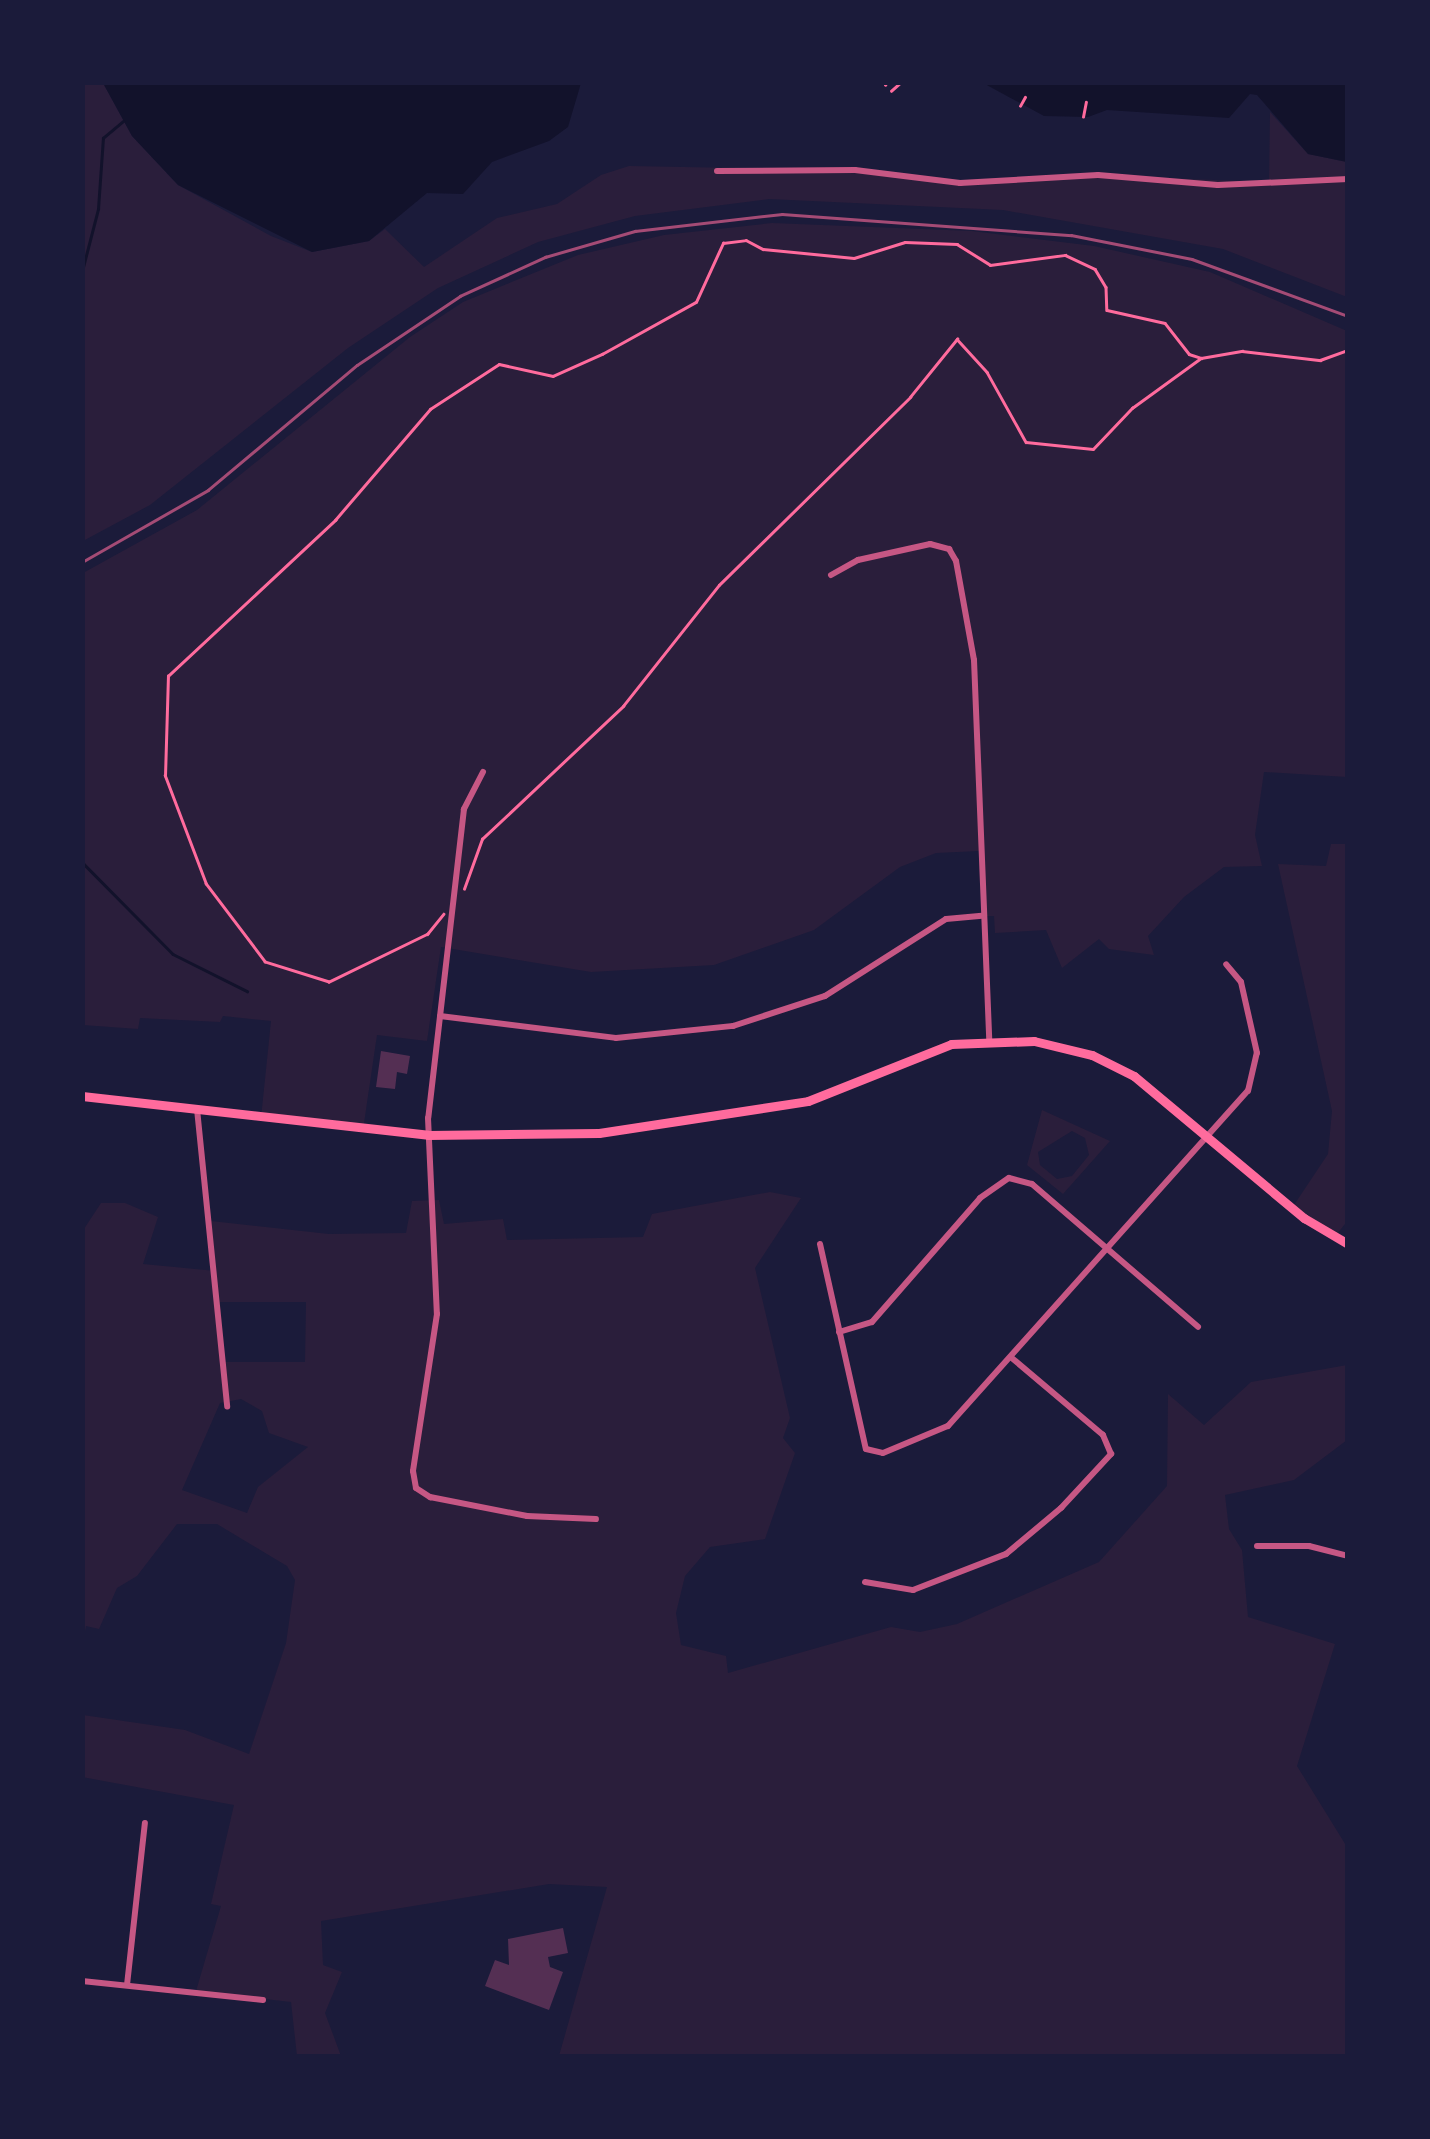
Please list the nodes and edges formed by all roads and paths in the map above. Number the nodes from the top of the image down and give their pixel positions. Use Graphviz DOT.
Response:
graph roads {
  1 [pos="900,83"];
  2 [pos="891,92"];
  3 [pos="1025,97"];
  4 [pos="1086,102"];
  5 [pos="1020,106"];
  6 [pos="1083,117"];
  7 [pos="717,170"];
  8 [pos="1348,180"];
  9 [pos="1348,350"];
  10 [pos="1201,358"];
  11 [pos="831,575"];
  12 [pos="483,772"];
  13 [pos="461,893"];
  14 [pos="450,907"];
  15 [pos="982,916"];
  16 [pos="1226,964"];
  17 [pos="440,1016"];
  18 [pos="989,1039"];
  19 [pos="82,1096"];
  20 [pos="197,1109"];
  21 [pos="428,1135"];
  22 [pos="1208,1136"];
  23 [pos="820,1244"];
  24 [pos="1348,1244"];
  25 [pos="1108,1250"];
  26 [pos="1198,1327"];
  27 [pos="839,1332"];
  28 [pos="1012,1358"];
  29 [pos="228,1406"];
  30 [pos="596,1519"];
  31 [pos="1257,1546"];
  32 [pos="1348,1556"];
  33 [pos="865,1582"];
  34 [pos="145,1823"];
  35 [pos="82,1981"];
  36 [pos="127,1986"];
  37 [pos="263,2000"];
  1 -- 2 [label="path"];
  3 -- 5 [label="path"];
  4 -- 6 [label="path"];
  7 -- 8 [label="street"];
  9 -- 10 [label="path"];
  10 -- 13 [label="path"];
  10 -- 14 [label="path"];
  11 -- 15 [label="street"];
  12 -- 17 [label="street"];
  15 -- 17 [label="street"];
  15 -- 18 [label="street"];
  16 -- 22 [label="street"];
  17 -- 21 [label="street"];
  18 -- 21 [label="main road"];
  18 -- 22 [label="main road"];
  19 -- 20 [label="main road"];
  20 -- 21 [label="main road"];
  20 -- 29 [label="street"];
  21 -- 30 [label="street"];
  22 -- 24 [label="main road"];
  22 -- 25 [label="street"];
  23 -- 27 [label="street"];
  25 -- 26 [label="street"];
  25 -- 27 [label="street"];
  25 -- 28 [label="street"];
  27 -- 28 [label="street"];
  28 -- 33 [label="street"];
  31 -- 32 [label="street"];
  34 -- 36 [label="street"];
  35 -- 36 [label="street"];
  36 -- 37 [label="street"];
}
